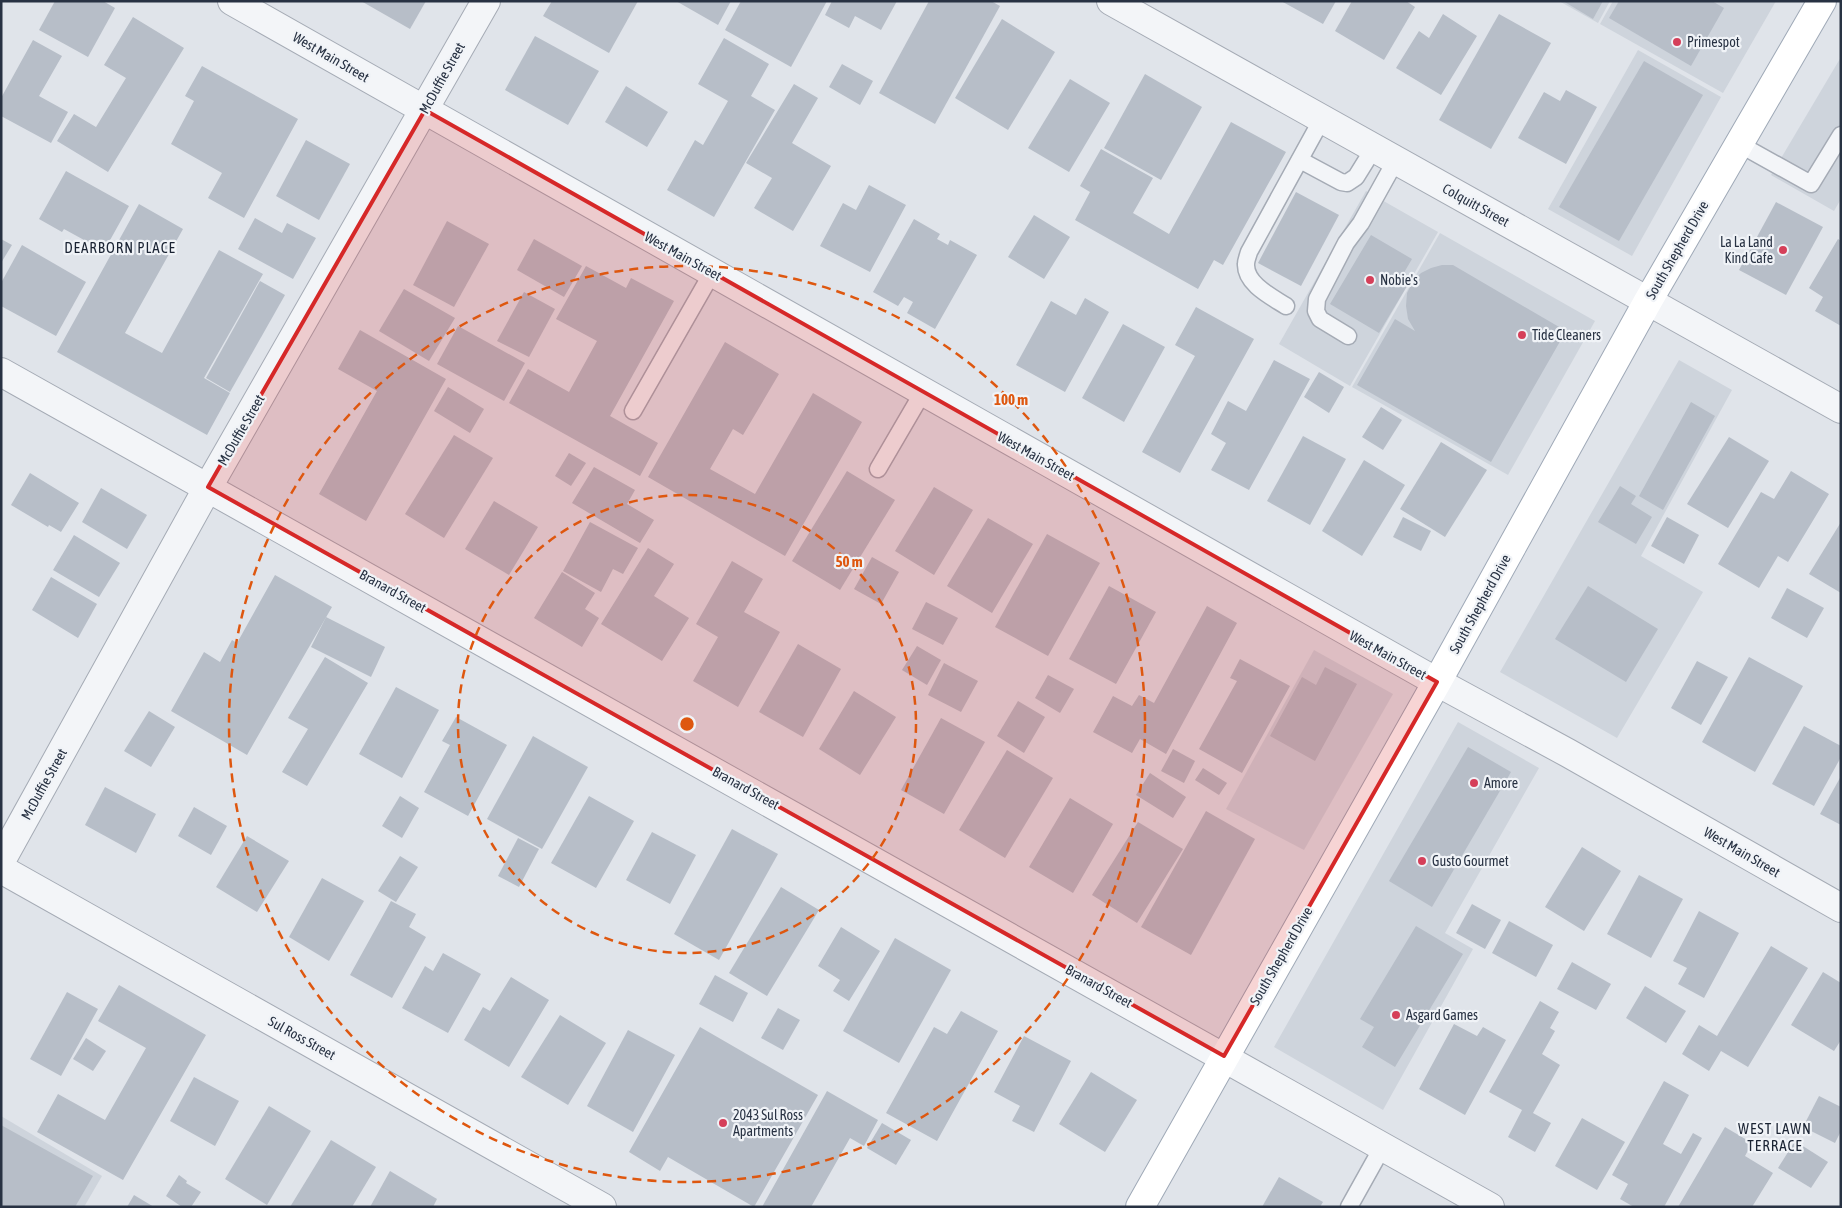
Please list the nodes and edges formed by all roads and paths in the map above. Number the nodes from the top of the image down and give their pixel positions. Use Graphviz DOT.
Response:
graph roads {
  1 [pos="232,1"];
  2 [pos="486,1"];
  3 [pos="1111,1"];
  4 [pos="1822,1"];
  5 [pos="425,110"];
  6 [pos="1322,119"];
  7 [pos="1841,135"];
  8 [pos="1739,144"];
  9 [pos="1385,154"];
  10 [pos="1300,160"];
  11 [pos="712,273"];
  12 [pos="1648,301"];
  13 [pos="1286,306"];
  14 [pos="1348,336"];
  15 [pos="1,372"];
  16 [pos="923,392"];
  17 [pos="1841,410"];
  18 [pos="633,411"];
  19 [pos="878,469"];
  20 [pos="208,487"];
  21 [pos="1437,682"];
  22 [pos="1,861"];
  23 [pos="1,869"];
  24 [pos="1841,908"];
  25 [pos="1224,1056"];
  26 [pos="1383,1146"];
  27 [pos="602,1207"];
  28 [pos="1140,1207"];
  29 [pos="1348,1207"];
  30 [pos="1490,1207"];
  1 -- 5 [label="street, West Main Street"];
  2 -- 5 [label="street, McDuffie Street"];
  3 -- 6 [label="street, Colquitt Street"];
  4 -- 8 [label="main road, South Shepherd Drive"];
  5 -- 11 [label="street, West Main Street"];
  5 -- 20 [label="street, McDuffie Street"];
  6 -- 9 [label="street, Colquitt Street"];
  6 -- 10 [label="lane"];
  7 -- 8 [label="lane"];
  8 -- 12 [label="main road, South Shepherd Drive"];
  9 -- 10 [label="lane"];
  9 -- 12 [label="street, Colquitt Street"];
  9 -- 14 [label="lane"];
  10 -- 13 [label="lane"];
  11 -- 16 [label="street, West Main Street"];
  11 -- 18 [label="lane"];
  12 -- 17 [label="street, Colquitt Street"];
  12 -- 21 [label="main road, South Shepherd Drive"];
  15 -- 20 [label="street, Branard Street"];
  16 -- 19 [label="lane"];
  16 -- 21 [label="street, West Main Street"];
  20 -- 22 [label="street, McDuffie Street"];
  20 -- 25 [label="street, Branard Street"];
  21 -- 24 [label="street, West Main Street"];
  21 -- 25 [label="main road, South Shepherd Drive"];
  23 -- 27 [label="street, Sul Ross Street"];
  25 -- 26 [label="street, Branard Street"];
  25 -- 28 [label="main road, South Shepherd Drive"];
  26 -- 29 [label="lane"];
  26 -- 30 [label="street, Branard Street"];
}
